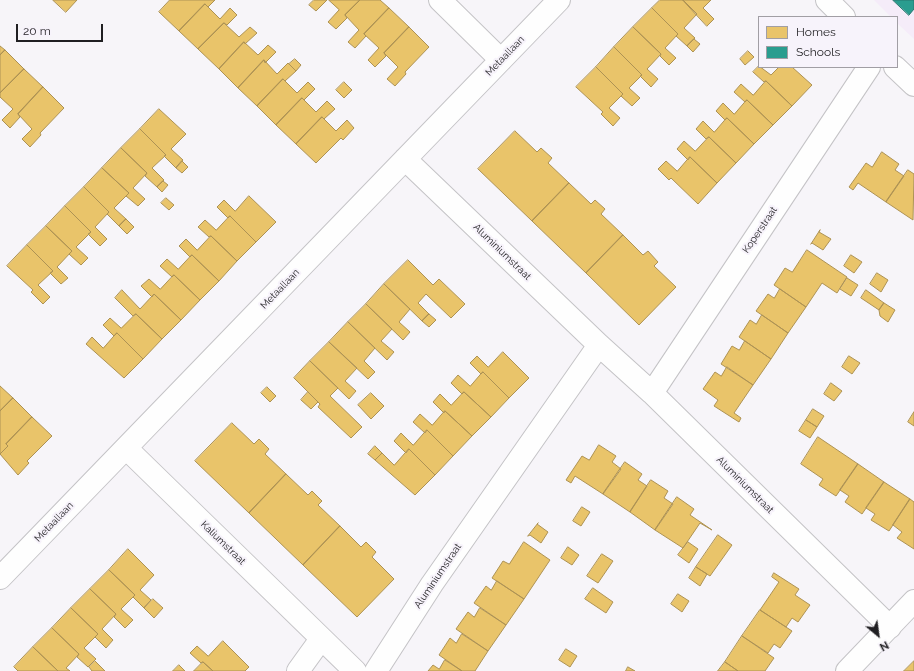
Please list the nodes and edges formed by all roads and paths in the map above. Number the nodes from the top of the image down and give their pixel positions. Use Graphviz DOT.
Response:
graph roads {
  1 [pos="440,0"];
  2 [pos="559,0"];
  3 [pos="827,0"];
  4 [pos="843,16"];
  5 [pos="501,60"];
  6 [pos="868,68"];
  7 [pos="896,68"];
  8 [pos="914,85"];
  9 [pos="405,159"];
  10 [pos="599,345"];
  11 [pos="652,392"];
  12 [pos="126,448"];
  13 [pos="0,578"];
  14 [pos="914,601"];
  15 [pos="890,627"];
  16 [pos="321,639"];
  17 [pos="298,671"];
  18 [pos="355,671"];
  19 [pos="376,671"];
  20 [pos="847,671"];
  1 -- 5 [label="street"];
  2 -- 5 [label="street, Metaallaan"];
  3 -- 4 [label="street"];
  5 -- 9 [label="street, Metaallaan"];
  6 -- 11 [label="street, Koperstraat"];
  7 -- 8 [label="street"];
  9 -- 10 [label="street, Aluminiumstraat"];
  9 -- 12 [label="street, Metaallaan"];
  10 -- 11 [label="street, Aluminiumstraat"];
  10 -- 19 [label="street, Aluminiumstraat"];
  11 -- 15 [label="street, Aluminiumstraat"];
  12 -- 13 [label="street, Metaallaan"];
  12 -- 16 [label="street, Kaliumstraat"];
  14 -- 15 [label="street"];
  15 -- 20 [label="street"];
  16 -- 17 [label="street"];
  16 -- 18 [label="street, Kaliumstraat"];
}
